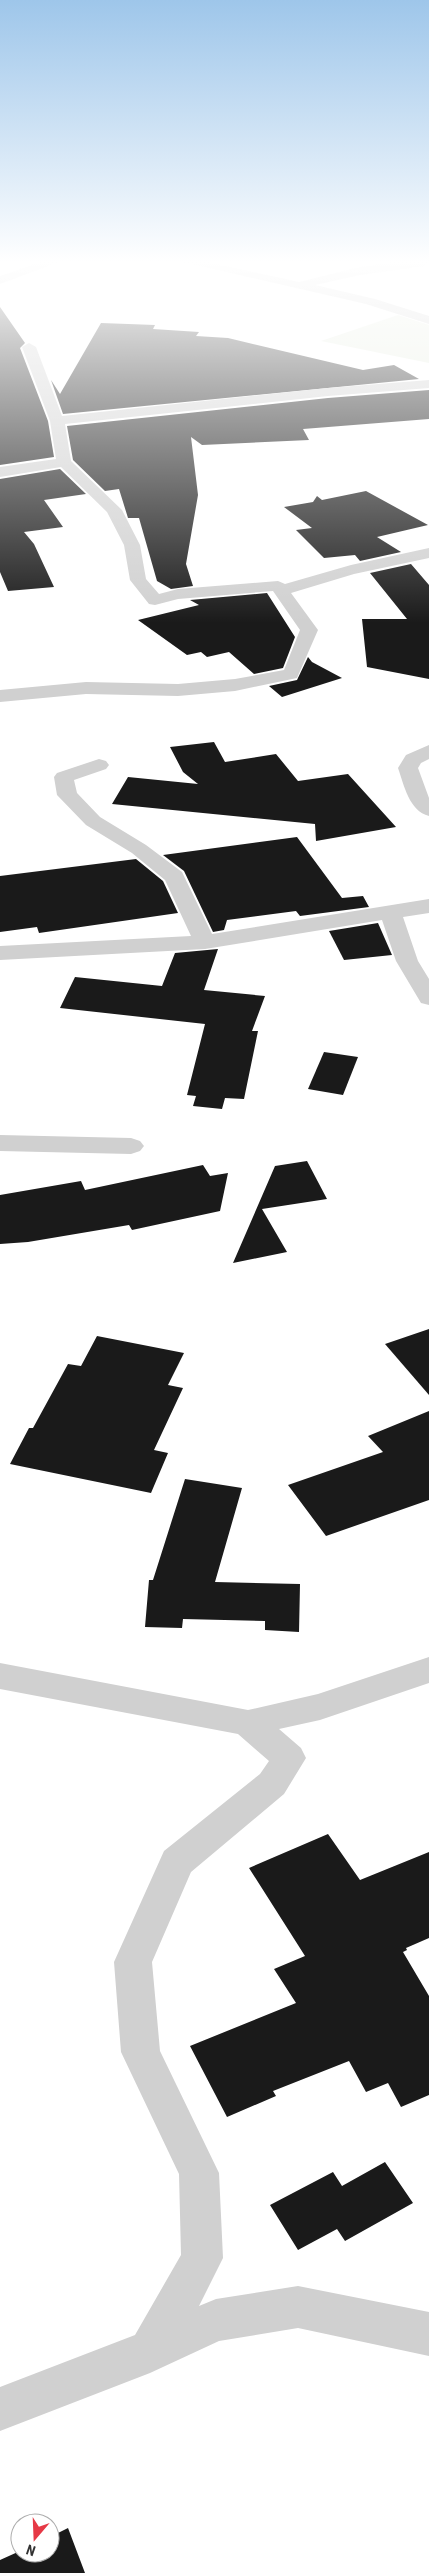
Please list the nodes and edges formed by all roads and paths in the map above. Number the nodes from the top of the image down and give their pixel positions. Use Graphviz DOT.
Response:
graph roads {
  1 [pos="43,382"];
  2 [pos="429,384"];
  3 [pos="58,421"];
  4 [pos="64,462"];
  5 [pos="0,472"];
  6 [pos="427,556"];
  7 [pos="282,590"];
  8 [pos="0,696"];
  9 [pos="429,751"];
  10 [pos="99,765"];
  11 [pos="429,810"];
  12 [pos="429,906"];
  13 [pos="391,914"];
  14 [pos="206,942"];
  15 [pos="0,953"];
  16 [pos="429,998"];
  17 [pos="0,1143"];
  18 [pos="131,1146"];
  19 [pos="429,1670"];
  20 [pos="0,1676"];
  21 [pos="248,1723"];
  22 [pos="429,2334"];
  23 [pos="150,2351"];
  24 [pos="0,2409"];
  1 -- 3 [label="street"];
  2 -- 3 [label="street"];
  3 -- 4 [label="street"];
  4 -- 5 [label="street"];
  4 -- 7 [label="street"];
  6 -- 7 [label="street"];
  7 -- 8 [label="street"];
  9 -- 11 [label="street"];
  10 -- 14 [label="street"];
  12 -- 13 [label="street"];
  13 -- 14 [label="street"];
  13 -- 16 [label="street"];
  14 -- 15 [label="street"];
  17 -- 18 [label="street"];
  19 -- 21 [label="street"];
  20 -- 21 [label="street"];
  21 -- 23 [label="street"];
  22 -- 23 [label="street"];
  23 -- 24 [label="street"];
}
